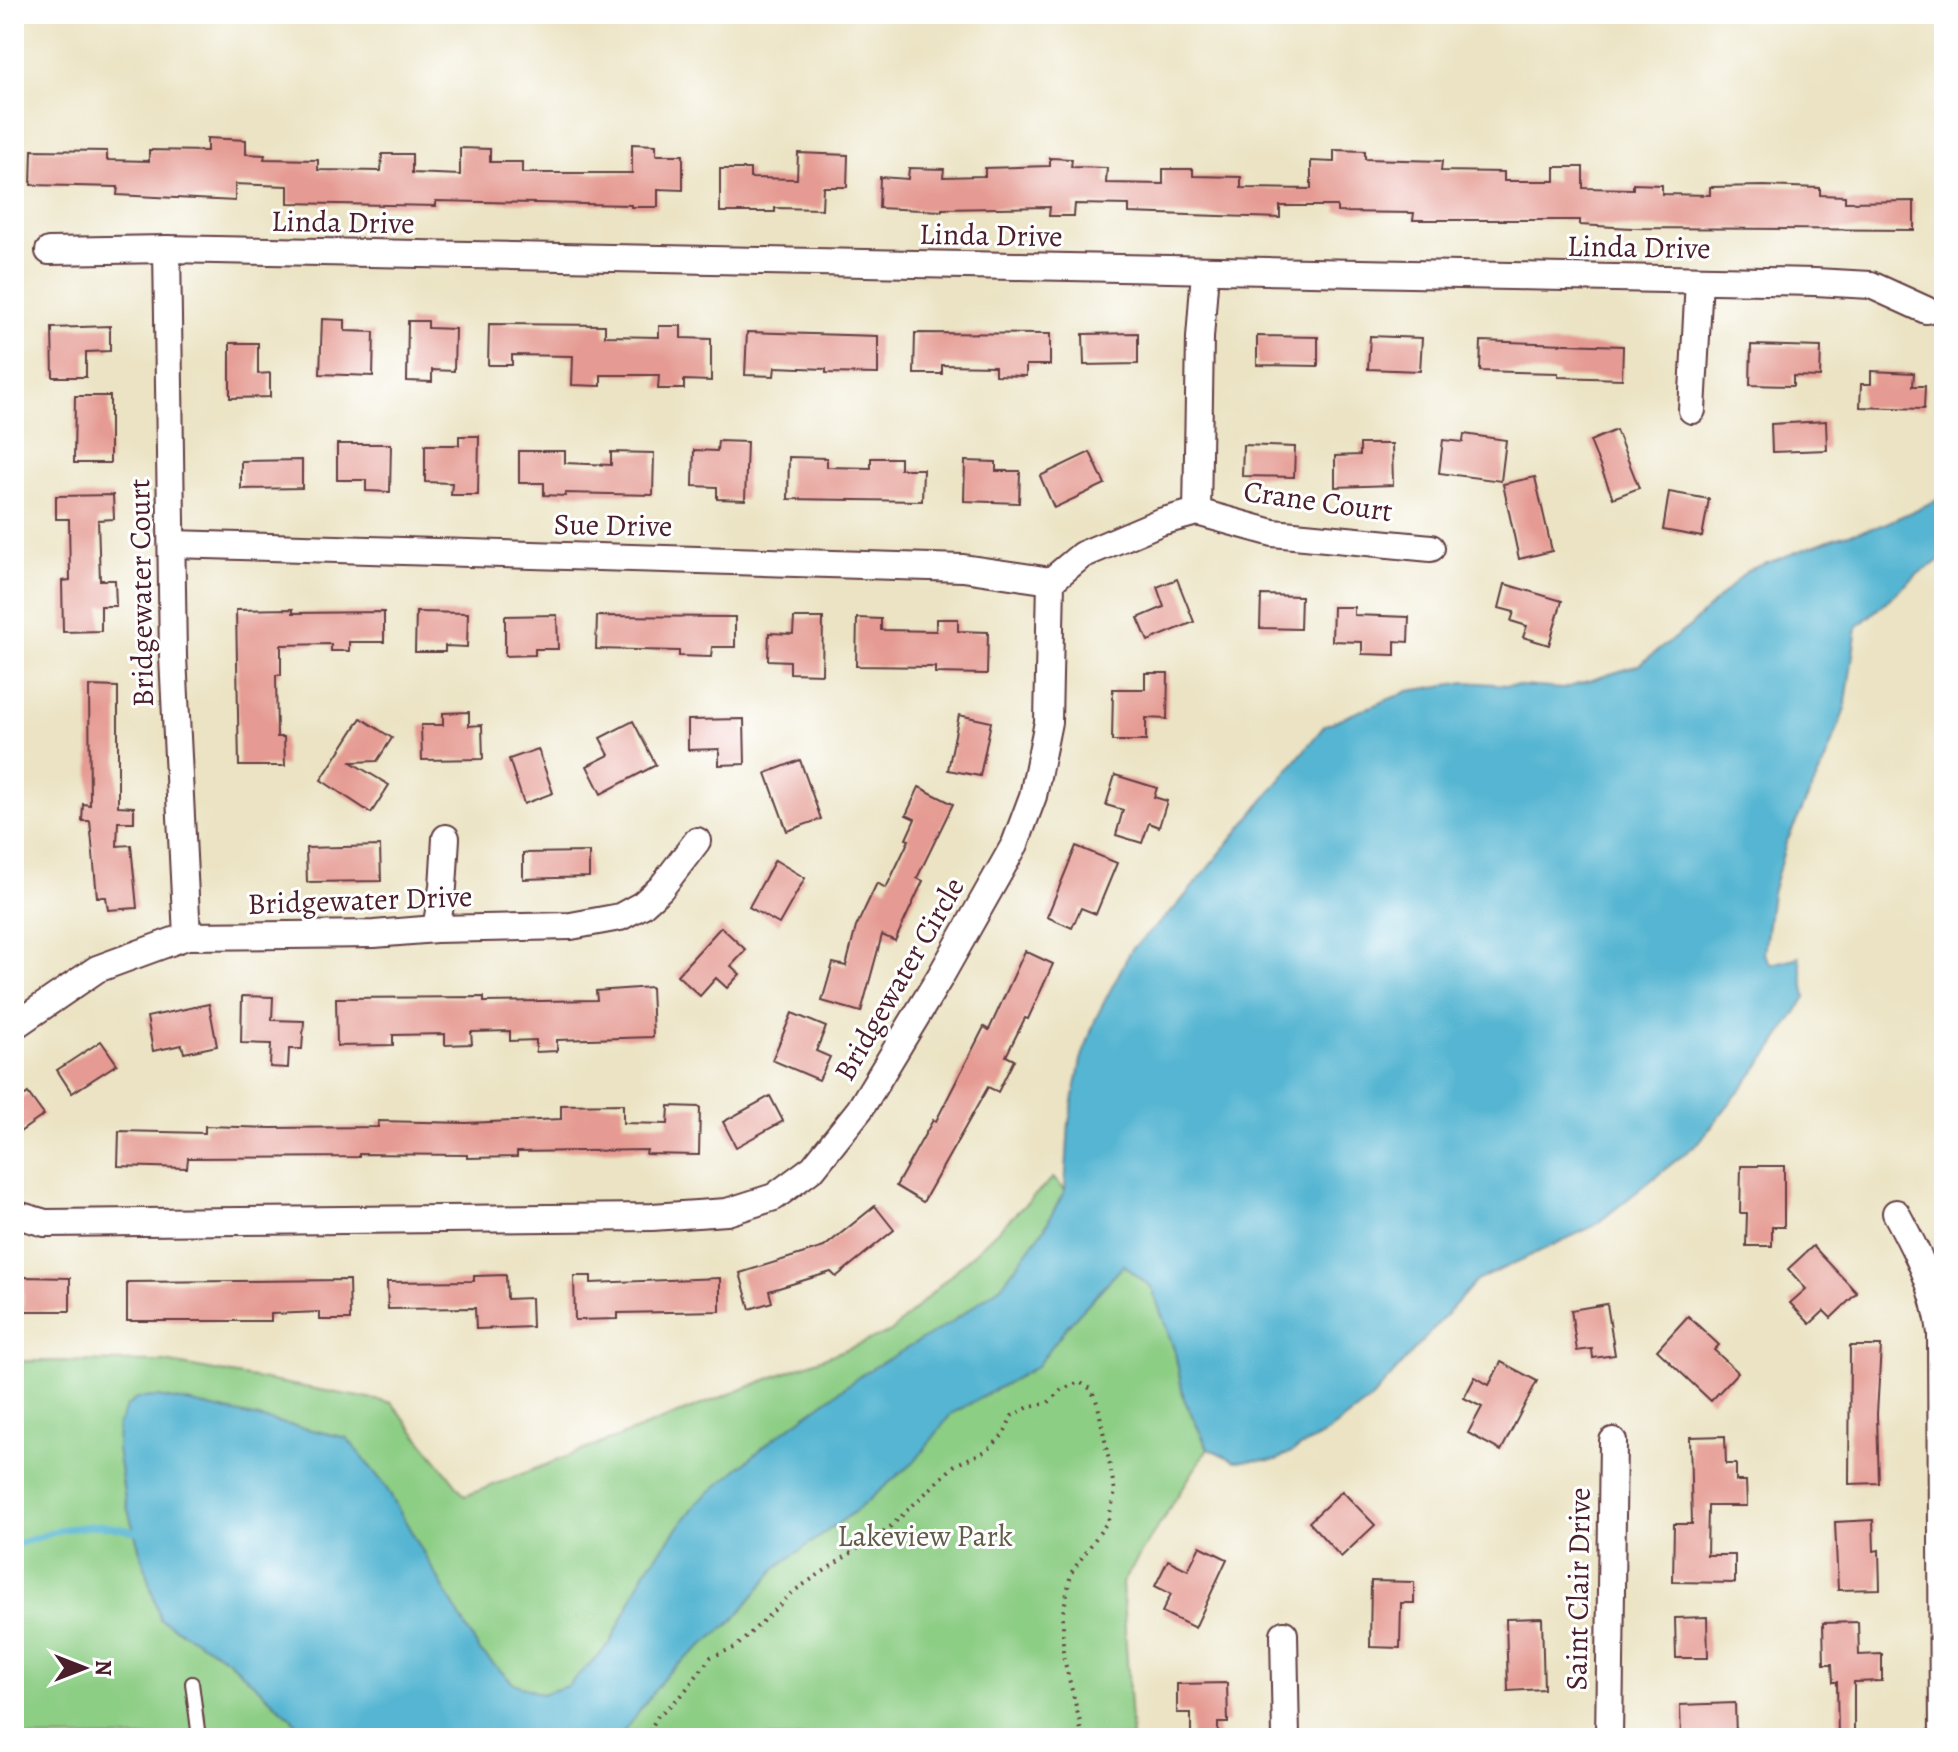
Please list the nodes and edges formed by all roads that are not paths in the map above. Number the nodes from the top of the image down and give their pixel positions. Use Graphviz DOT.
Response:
graph roads {
  1 [pos="167,249"];
  2 [pos="49,251"];
  3 [pos="1205,271"];
  4 [pos="1699,280"];
  5 [pos="1926,310"];
  6 [pos="1692,410"];
  7 [pos="1197,512"];
  8 [pos="173,544"];
  9 [pos="1431,548"];
  10 [pos="1051,581"];
  11 [pos="446,838"];
  12 [pos="697,841"];
  13 [pos="436,929"];
  14 [pos="187,936"];
  15 [pos="14,1026"];
  16 [pos="1896,1213"];
  17 [pos="14,1214"];
  18 [pos="1613,1441"];
  19 [pos="1284,1634"];
  20 [pos="192,1683"];
  21 [pos="199,1738"];
  22 [pos="1286,1738"];
  23 [pos="1609,1738"];
  24 [pos="1943,1738"];
  1 -- 2 [label="street, Linda Drive"];
  1 -- 3 [label="street, Linda Drive"];
  1 -- 8 [label="street, Bridgewater Court"];
  3 -- 4 [label="street, Linda Drive"];
  3 -- 7 [label="street"];
  4 -- 5 [label="street, Linda Drive"];
  4 -- 6 [label="street"];
  7 -- 9 [label="street, Crane Court"];
  7 -- 10 [label="street"];
  8 -- 10 [label="street, Sue Drive"];
  8 -- 14 [label="street, Bridgewater Court"];
  10 -- 17 [label="street, Bridgewater Circle"];
  11 -- 13 [label="street"];
  12 -- 13 [label="street, Bridgewater Drive"];
  13 -- 14 [label="street, Bridgewater Drive"];
  14 -- 15 [label="street, Bridgewater Drive"];
  16 -- 24 [label="street"];
  18 -- 23 [label="street, Saint Clair Drive"];
  19 -- 22 [label="street"];
  20 -- 21 [label="lane"];
}
